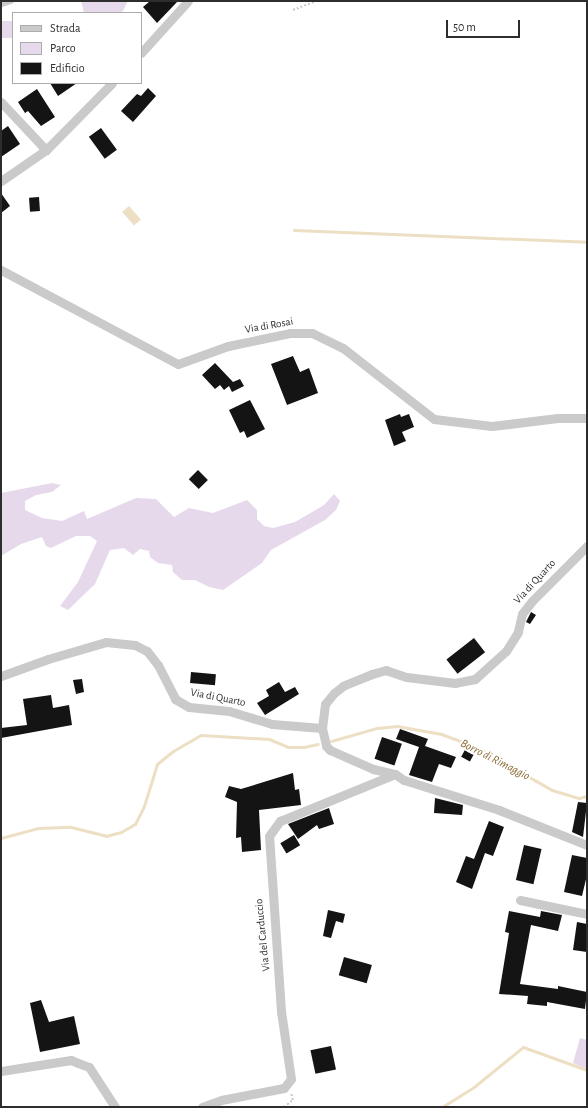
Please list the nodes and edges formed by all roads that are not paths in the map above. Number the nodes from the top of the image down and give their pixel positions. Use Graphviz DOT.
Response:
graph roads {
  1 [pos="11,1"];
  2 [pos="188,1"];
  3 [pos="1,4"];
  4 [pos="142,52"];
  5 [pos="111,84"];
  6 [pos="1,102"];
  7 [pos="46,150"];
  8 [pos="1,181"];
  9 [pos="1,270"];
  10 [pos="587,418"];
  11 [pos="587,546"];
  12 [pos="1,676"];
  13 [pos="322,728"];
  14 [pos="395,774"];
  15 [pos="587,845"];
  16 [pos="520,900"];
  17 [pos="587,914"];
  18 [pos="1,1072"];
  19 [pos="115,1107"];
  20 [pos="202,1107"];
  1 -- 3 [label="lane"];
  2 -- 4 [label="street"];
  5 -- 7 [label="street"];
  6 -- 7 [label="street"];
  7 -- 8 [label="street"];
  9 -- 10 [label="street, Via di Rosai"];
  11 -- 13 [label="street, Via di Quarto"];
  12 -- 13 [label="street, Via di Quarto"];
  13 -- 14 [label="street, Via di Quarto"];
  14 -- 15 [label="street, Via di Quarto"];
  14 -- 20 [label="street, Via del Carduccio"];
  16 -- 17 [label="street"];
  18 -- 19 [label="street"];
}
